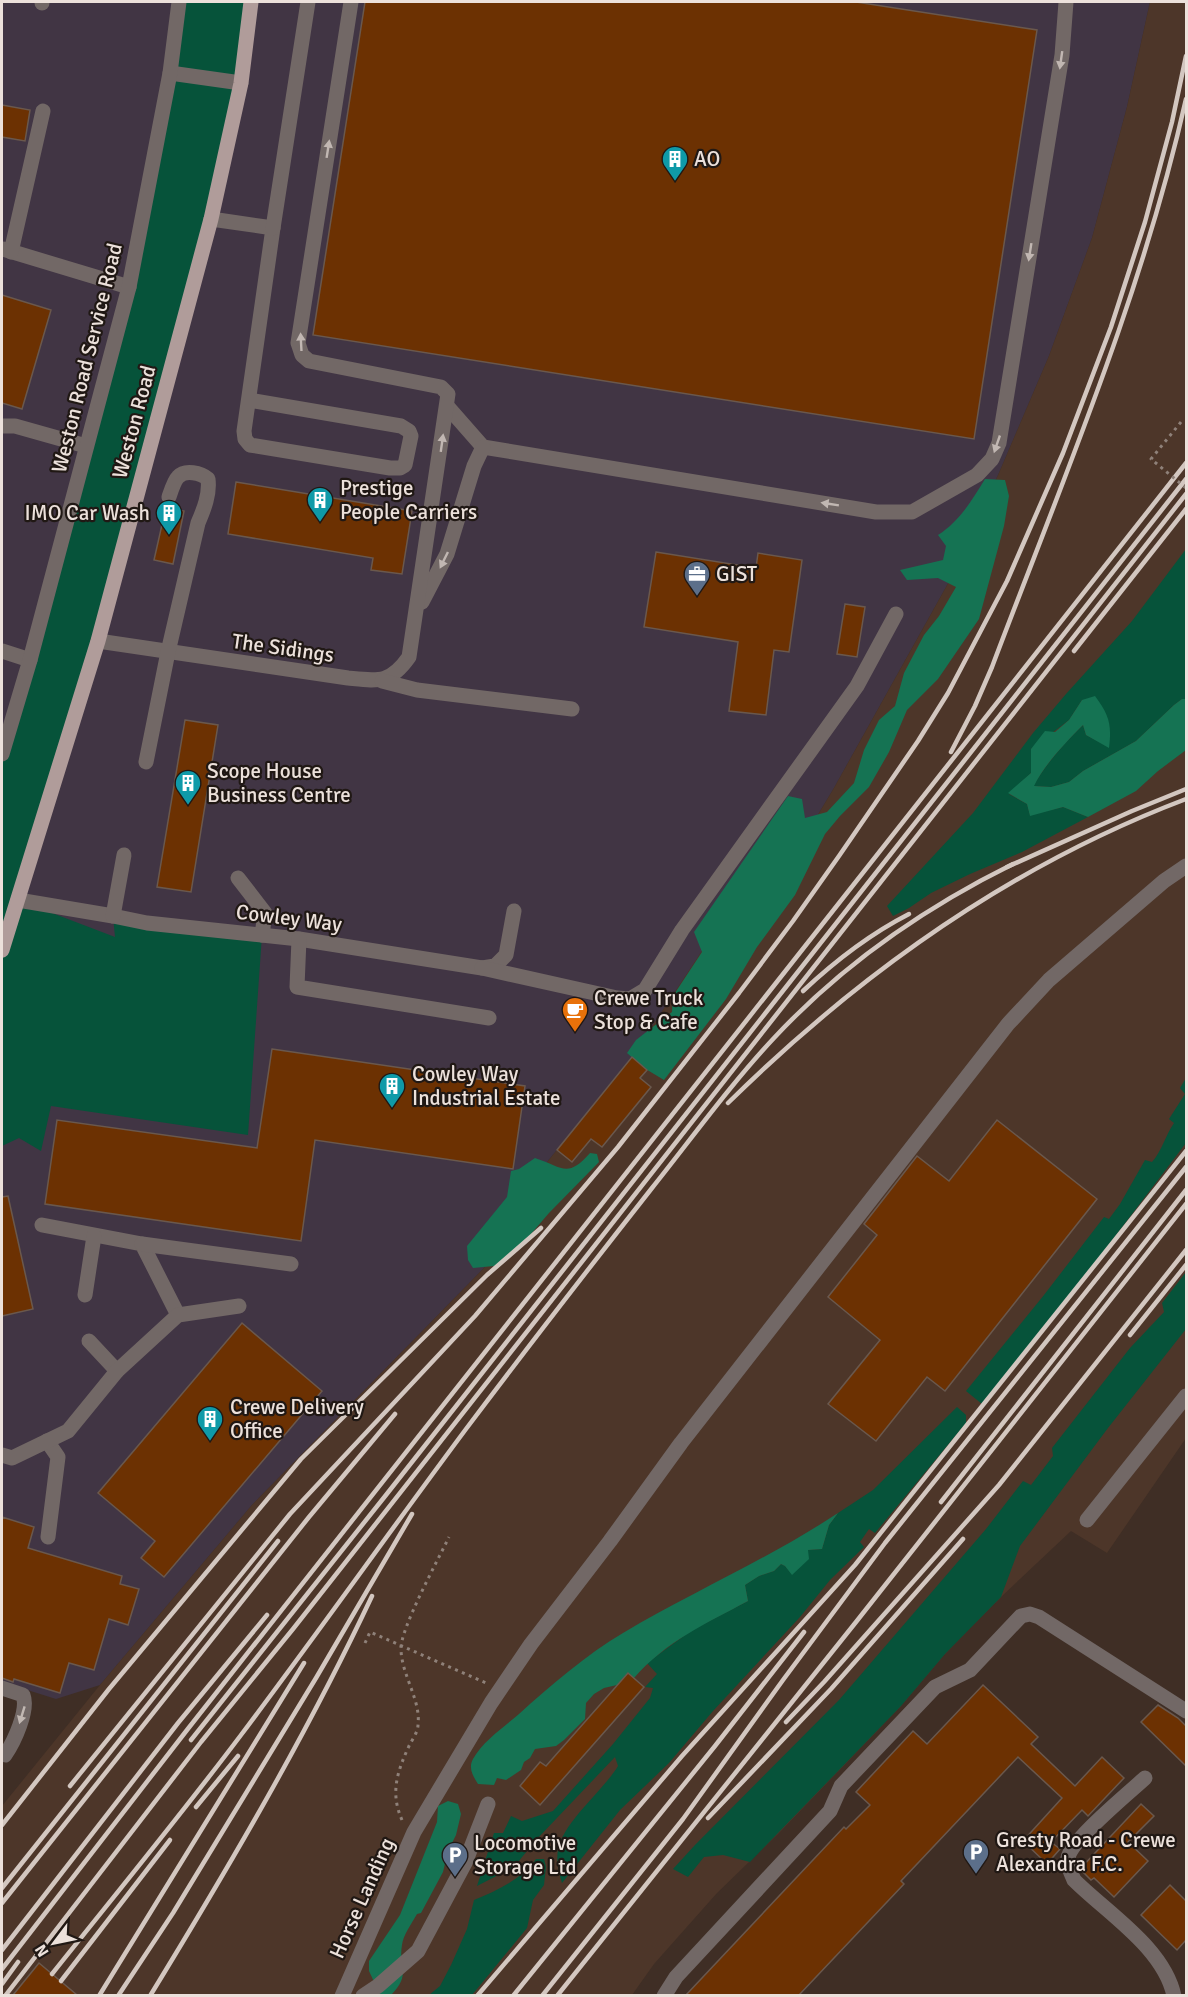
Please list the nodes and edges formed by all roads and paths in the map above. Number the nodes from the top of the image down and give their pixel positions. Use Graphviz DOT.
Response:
graph roads {
  1 [pos="179,2"];
  2 [pos="251,2"];
  3 [pos="308,2"];
  4 [pos="351,2"];
  5 [pos="1066,2"];
  6 [pos="170,73"];
  7 [pos="241,83"];
  8 [pos="43,111"];
  9 [pos="211,219"];
  10 [pos="273,228"];
  11 [pos="6,250"];
  12 [pos="129,287"];
  13 [pos="249,400"];
  14 [pos="447,406"];
  15 [pos="1181,422"];
  16 [pos="2,426"];
  17 [pos="86,446"];
  18 [pos="483,447"];
  19 [pos="1186,489"];
  20 [pos="169,496"];
  21 [pos="417,612"];
  22 [pos="896,614"];
  23 [pos="98,641"];
  24 [pos="2,651"];
  25 [pos="168,652"];
  26 [pos="30,660"];
  27 [pos="382,681"];
  28 [pos="572,709"];
  29 [pos="2,754"];
  30 [pos="146,762"];
  31 [pos="124,855"];
  32 [pos="1186,866"];
  33 [pos="238,878"];
  34 [pos="18,900"];
  35 [pos="514,911"];
  36 [pos="112,915"];
  37 [pos="262,935"];
  38 [pos="299,939"];
  39 [pos="2,950"];
  40 [pos="482,968"];
  41 [pos="489,1018"];
  42 [pos="42,1225"];
  43 [pos="94,1236"];
  44 [pos="142,1244"];
  45 [pos="291,1264"];
  46 [pos="86,1295"];
  47 [pos="239,1306"];
  48 [pos="178,1315"];
  49 [pos="89,1341"];
  50 [pos="117,1371"];
  51 [pos="1186,1396"];
  52 [pos="47,1441"];
  53 [pos="2,1455"];
  54 [pos="1087,1520"];
  55 [pos="48,1537"];
  56 [pos="449,1537"];
  57 [pos="365,1644"];
  58 [pos="401,1645"];
  59 [pos="2,1688"];
  60 [pos="501,1689"];
  61 [pos="1186,1711"];
  62 [pos="3,1755"];
  63 [pos="1145,1778"];
  64 [pos="488,1804"];
  65 [pos="414,1832"];
  66 [pos="342,1995"];
  67 [pos="363,1995"];
  68 [pos="664,1995"];
  69 [pos="1174,1995"];
  1 -- 6 [label="street, Weston Road Service Road"];
  2 -- 7 [label="main road, Weston Road"];
  3 -- 10 [label="street"];
  14 -- 4 [label="street, one-way"];
  5 -- 18 [label="street, one-way"];
  6 -- 7 [label="street"];
  6 -- 12 [label="street, Weston Road Service Road"];
  7 -- 9 [label="main road, Weston Road"];
  8 -- 11 [label="street"];
  9 -- 10 [label="street"];
  9 -- 23 [label="main road, Weston Road"];
  10 -- 13 [label="street"];
  11 -- 12 [label="street"];
  12 -- 17 [label="street, Weston Road Service Road"];
  13 -- 13 [label="street"];
  14 -- 18 [label="street"];
  21 -- 14 [label="street, one-way"];
  15 -- 19 [label="path, bridge"];
  16 -- 17 [label="street"];
  17 -- 26 [label="street, Weston Road Service Road"];
  18 -- 21 [label="street, one-way"];
  20 -- 25 [label="street"];
  21 -- 27 [label="street"];
  22 -- 40 [label="street, Cowley Way"];
  23 -- 25 [label="street, The Sidings"];
  23 -- 34 [label="main road, Weston Road"];
  24 -- 26 [label="street"];
  25 -- 27 [label="street, The Sidings"];
  25 -- 30 [label="street"];
  26 -- 29 [label="street, Weston Road Service Road"];
  27 -- 28 [label="street, The Sidings"];
  31 -- 36 [label="street"];
  32 -- 60 [label="street, Horse Landing"];
  33 -- 37 [label="street"];
  34 -- 36 [label="street, Cowley Way"];
  34 -- 39 [label="main road, Weston Road"];
  35 -- 40 [label="street"];
  36 -- 37 [label="street, Cowley Way"];
  37 -- 38 [label="street, Cowley Way"];
  38 -- 40 [label="street, Cowley Way"];
  38 -- 41 [label="street"];
  42 -- 43 [label="street"];
  43 -- 44 [label="street"];
  43 -- 46 [label="street"];
  44 -- 45 [label="street"];
  44 -- 48 [label="street"];
  47 -- 48 [label="street"];
  48 -- 50 [label="street"];
  49 -- 50 [label="street"];
  50 -- 52 [label="street"];
  51 -- 54 [label="street"];
  52 -- 53 [label="street"];
  52 -- 55 [label="street"];
  56 -- 58 [label="path"];
  57 -- 58 [label="path"];
  58 -- 60 [label="path"];
  58 -- 65 [label="path"];
  59 -- 62 [label="street, one-way"];
  60 -- 65 [label="street, Horse Landing"];
  61 -- 68 [label="street"];
  63 -- 69 [label="street"];
  64 -- 67 [label="street"];
  65 -- 66 [label="street, Horse Landing"];
}
